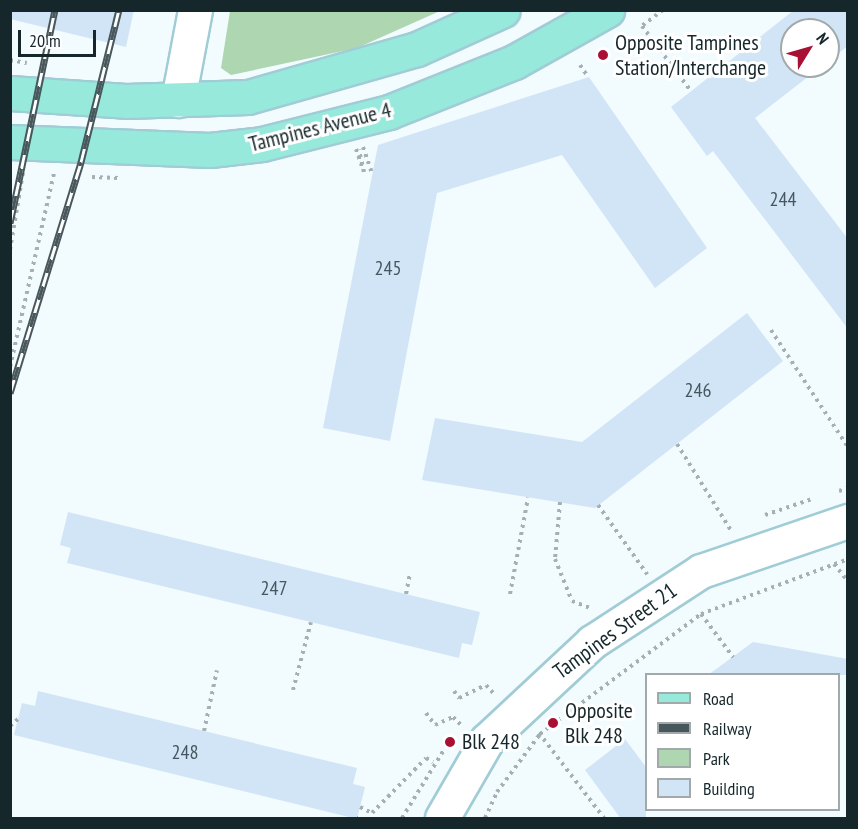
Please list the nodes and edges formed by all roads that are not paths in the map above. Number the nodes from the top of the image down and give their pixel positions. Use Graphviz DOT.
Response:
graph roads {
  1 [pos="195,10"];
  2 [pos="503,10"];
  3 [pos="608,10"];
  4 [pos="10,93"];
  5 [pos="178,100"];
  6 [pos="10,142"];
  7 [pos="848,521"];
  8 [pos="442,819"];
  1 -- 5 [label="street"];
  2 -- 5 [label="main road, Tampines Avenue 4"];
  3 -- 6 [label="main road, Tampines Avenue 4"];
  4 -- 5 [label="main road, Tampines Avenue 4"];
  7 -- 8 [label="street, Tampines Street 21"];
}
